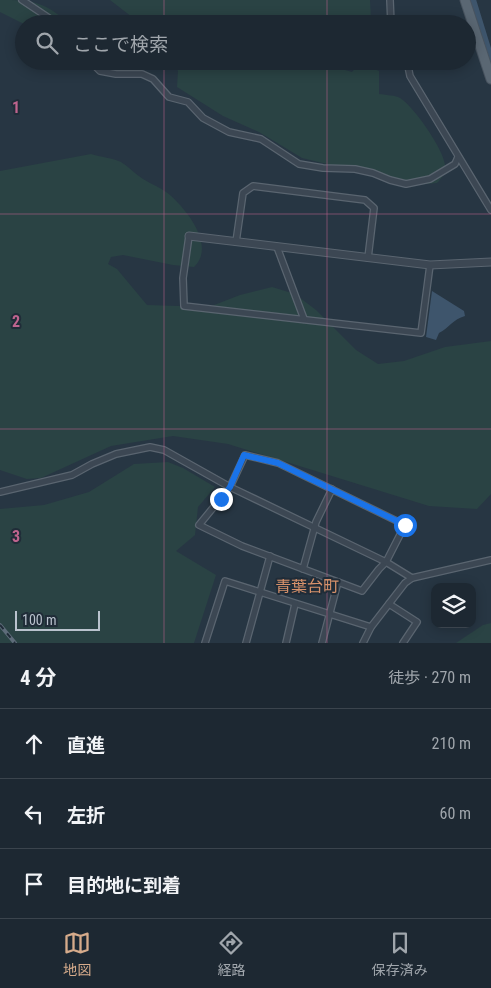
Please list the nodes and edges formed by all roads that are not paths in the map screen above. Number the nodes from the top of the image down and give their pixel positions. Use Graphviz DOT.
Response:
graph roads {
  1 [pos="22,0"];
  2 [pos="390,0"];
  3 [pos="465,0"];
  4 [pos="44,15"];
  5 [pos="391,15"];
  6 [pos="470,15"];
  7 [pos="476,33"];
  8 [pos="99,70"];
  9 [pos="409,70"];
  10 [pos="491,79"];
  11 [pos="458,157"];
  12 [pos="491,210"];
  13 [pos="188,236"];
  14 [pos="236,242"];
  15 [pos="277,247"];
  16 [pos="368,258"];
  17 [pos="491,262"];
  18 [pos="430,265"];
  19 [pos="304,319"];
  20 [pos="230,487"];
  21 [pos="332,489"];
  22 [pos="0,492"];
  23 [pos="314,528"];
  24 [pos="270,556"];
  25 [pos="491,560"];
  26 [pos="386,562"];
  27 [pos="303,569"];
  28 [pos="412,578"];
  29 [pos="338,582"];
  30 [pos="261,592"];
  31 [pos="295,604"];
  32 [pos="388,604"];
  33 [pos="328,615"];
  34 [pos="370,627"];
  35 [pos="205,643"];
  36 [pos="246,643"];
  37 [pos="286,643"];
  38 [pos="322,643"];
  39 [pos="364,643"];
  40 [pos="403,643"];
  1 -- 4 [label="street"];
  2 -- 5 [label="street"];
  3 -- 6 [label="main road"];
  7 -- 10 [label="main road"];
  8 -- 11 [label="street"];
  9 -- 11 [label="street"];
  11 -- 12 [label="street"];
  13 -- 14 [label="street"];
  13 -- 19 [label="street"];
  14 -- 15 [label="street"];
  14 -- 16 [label="street"];
  15 -- 16 [label="street"];
  15 -- 19 [label="street"];
  16 -- 18 [label="street"];
  17 -- 18 [label="street"];
  18 -- 19 [label="street"];
  20 -- 21 [label="street"];
  20 -- 22 [label="street"];
  20 -- 23 [label="street"];
  20 -- 24 [label="street"];
  21 -- 23 [label="street"];
  21 -- 26 [label="street"];
  23 -- 26 [label="street"];
  23 -- 27 [label="street"];
  24 -- 27 [label="street"];
  24 -- 30 [label="street"];
  25 -- 28 [label="street"];
  26 -- 28 [label="street"];
  26 -- 29 [label="street"];
  27 -- 29 [label="street"];
  28 -- 32 [label="street"];
  29 -- 33 [label="street"];
  30 -- 31 [label="street"];
  30 -- 35 [label="street"];
  30 -- 36 [label="street"];
  31 -- 33 [label="street"];
  31 -- 37 [label="street"];
  32 -- 34 [label="street"];
  32 -- 40 [label="street"];
  33 -- 34 [label="street"];
  33 -- 38 [label="street"];
  34 -- 39 [label="street"];
}
